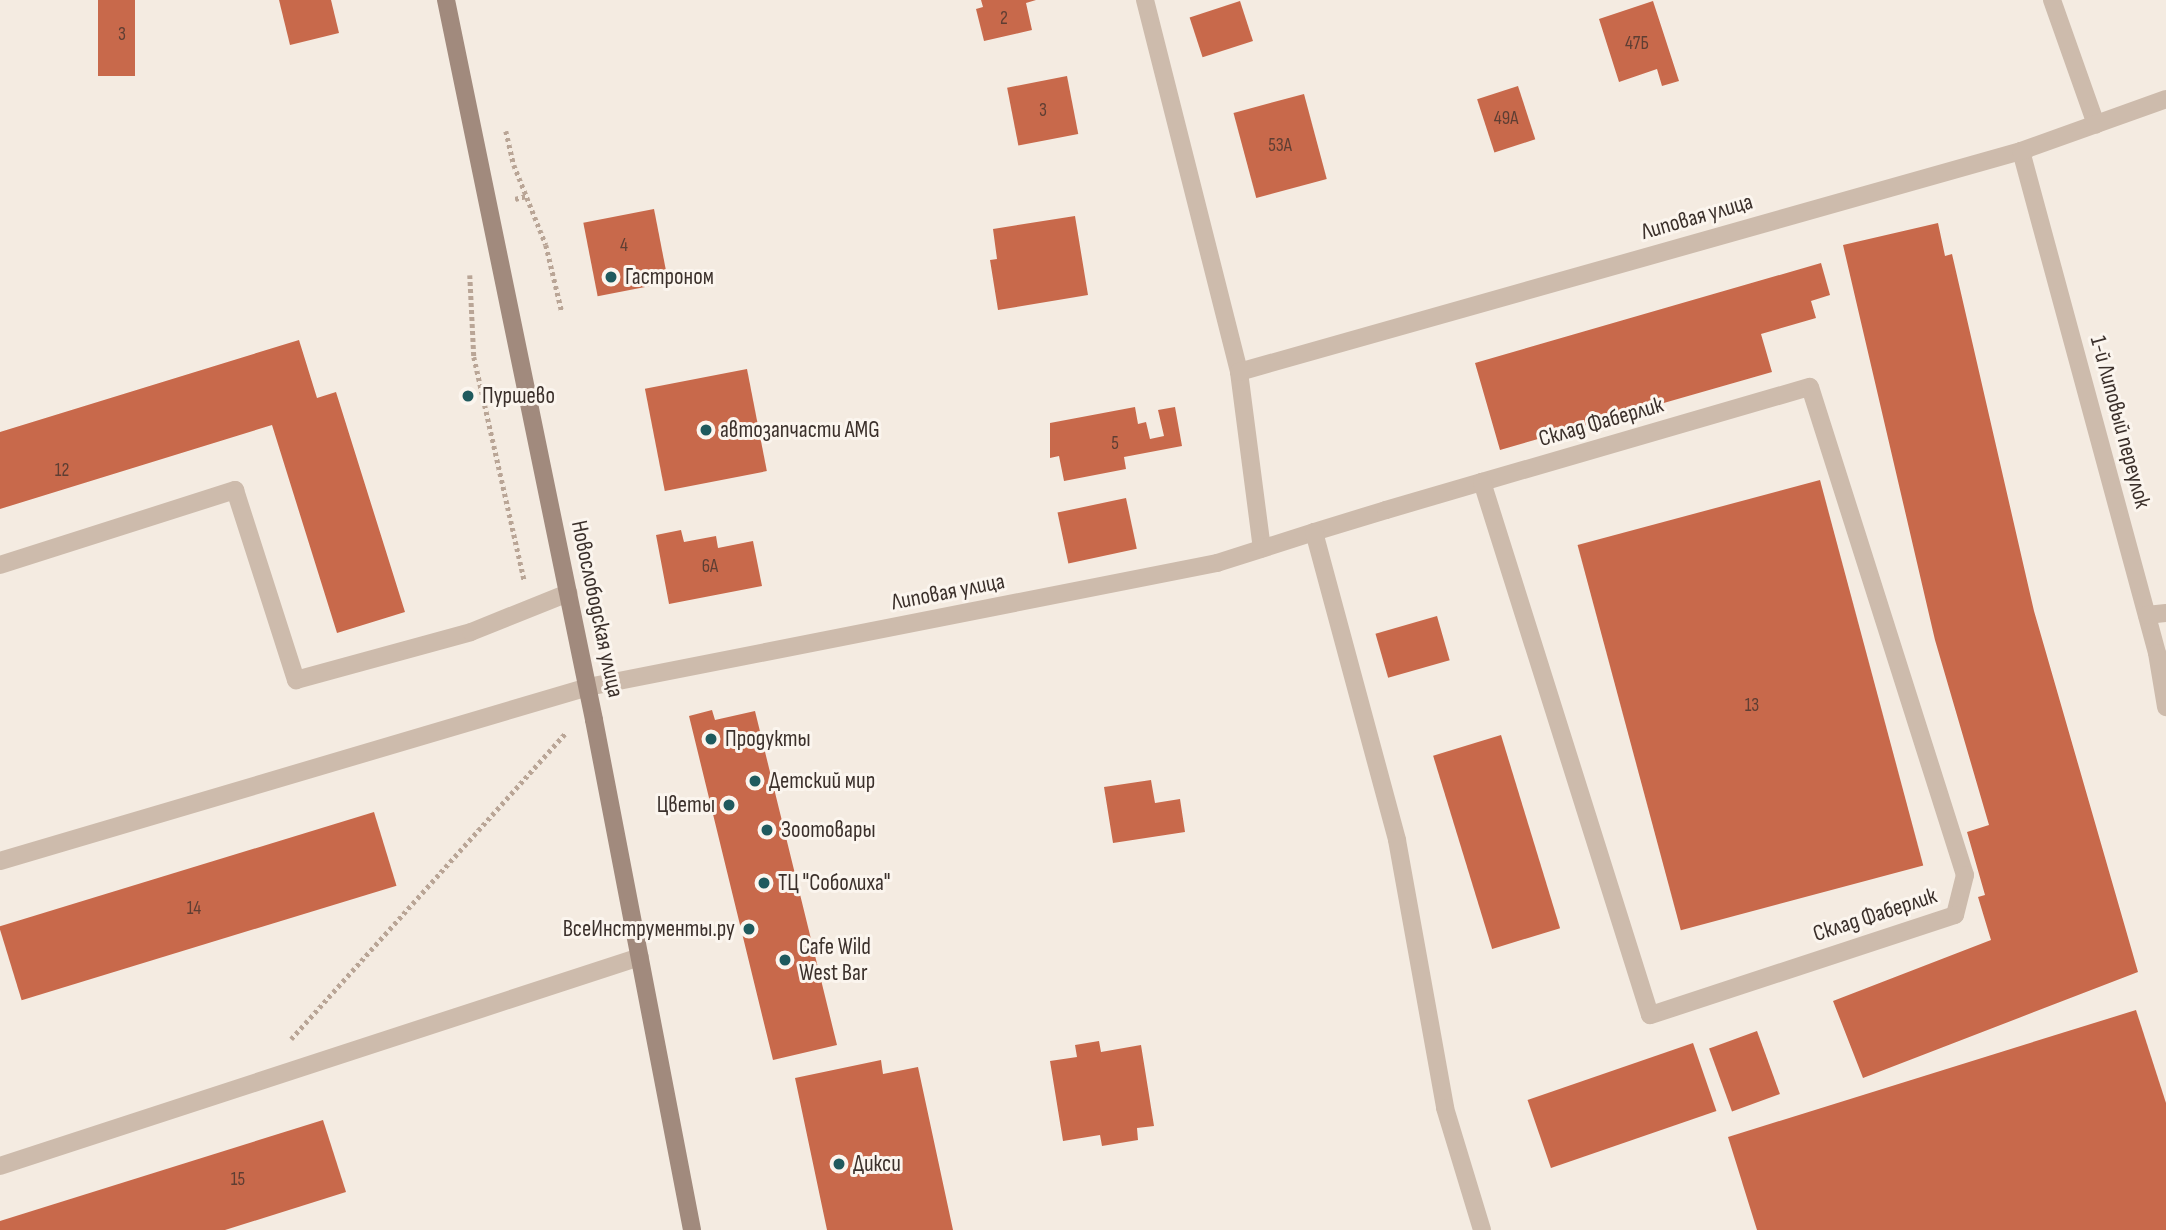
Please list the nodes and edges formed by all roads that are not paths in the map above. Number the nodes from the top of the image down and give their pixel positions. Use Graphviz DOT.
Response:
graph roads {
  1 [pos="446,0"];
  2 [pos="1145,0"];
  3 [pos="2052,0"];
  4 [pos="2166,99"];
  5 [pos="2096,124"];
  6 [pos="2021,151"];
  7 [pos="1239,372"];
  8 [pos="1482,482"];
  9 [pos="1314,532"];
  10 [pos="1262,549"];
  11 [pos="0,565"];
  12 [pos="568,593"];
  13 [pos="2166,613"];
  14 [pos="2147,615"];
  15 [pos="588,687"];
  16 [pos="2166,707"];
  17 [pos="0,861"];
  18 [pos="640,957"];
  19 [pos="0,1166"];
  20 [pos="691,1230"];
  21 [pos="1482,1230"];
  1 -- 12 [label="main road, Новослободская улица"];
  2 -- 7 [label="street"];
  3 -- 5 [label="street"];
  4 -- 5 [label="street, Липовая улица"];
  5 -- 6 [label="street, Липовая улица"];
  6 -- 7 [label="street, Липовая улица"];
  6 -- 14 [label="street, 1-й Липовый переулок"];
  7 -- 10 [label="street"];
  8 -- 8 [label="street, Склад Фаберлик"];
  8 -- 9 [label="street, Липовая улица"];
  9 -- 10 [label="street, Липовая улица"];
  9 -- 21 [label="street"];
  10 -- 15 [label="street, Липовая улица"];
  11 -- 12 [label="street"];
  12 -- 15 [label="main road, Новослободская улица"];
  13 -- 14 [label="street"];
  14 -- 16 [label="street, 1-й Липовый переулок"];
  15 -- 17 [label="street, Липовая улица"];
  15 -- 18 [label="main road, Новослободская улица"];
  18 -- 19 [label="street"];
  18 -- 20 [label="main road, Новослободская улица"];
}
